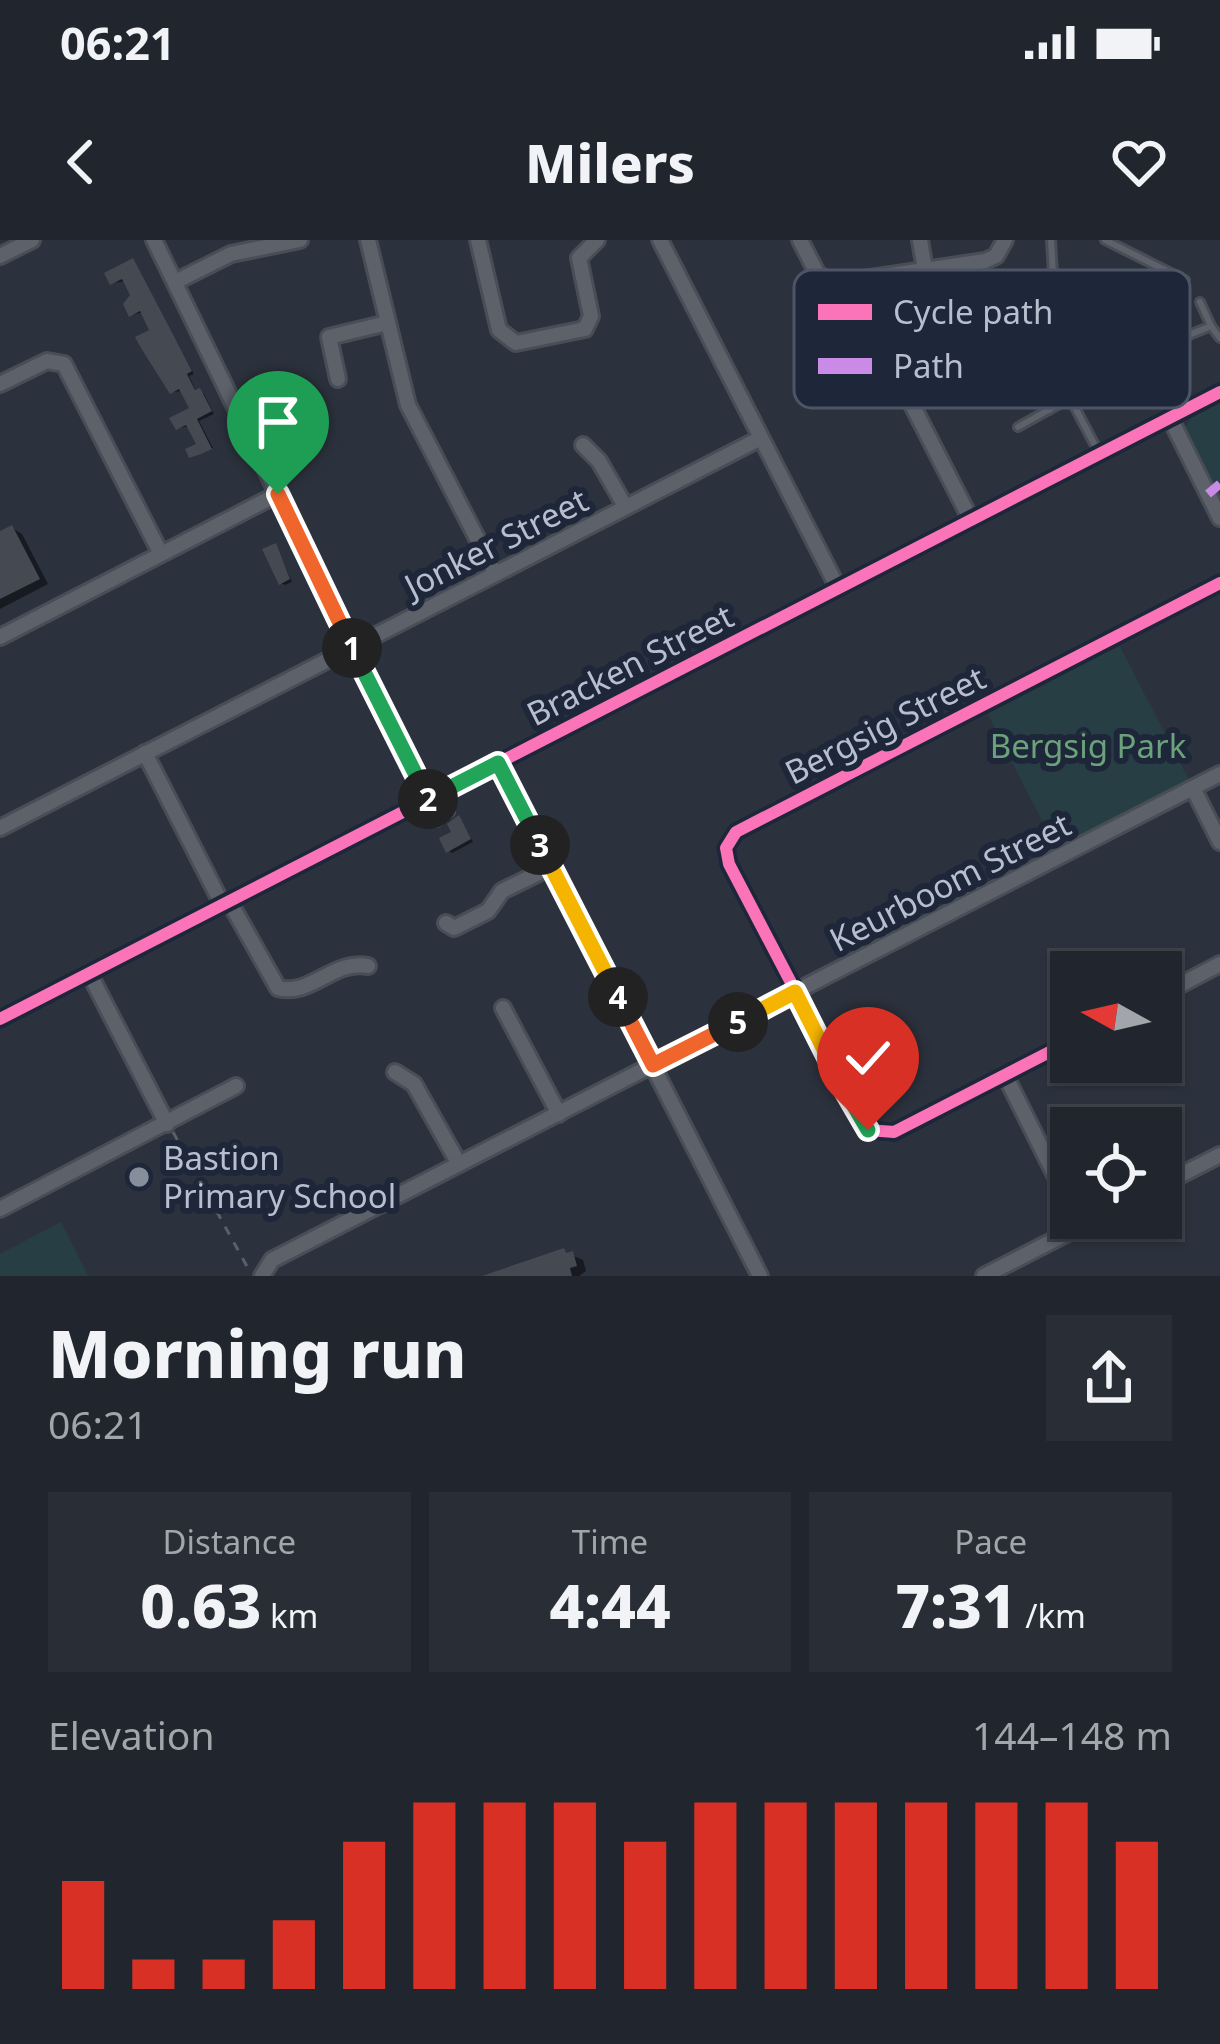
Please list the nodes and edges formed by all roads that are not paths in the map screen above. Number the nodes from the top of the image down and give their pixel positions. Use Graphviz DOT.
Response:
graph roads {
  1 [pos="32,240"];
  2 [pos="154,240"];
  3 [pos="300,240"];
  4 [pos="368,240"];
  5 [pos="478,240"];
  6 [pos="597,240"];
  7 [pos="660,240"];
  8 [pos="800,240"];
  9 [pos="920,240"];
  10 [pos="1005,240"];
  11 [pos="1110,241"];
  12 [pos="0,256"];
  13 [pos="816,270"];
  14 [pos="925,270"];
  15 [pos="931,270"];
  16 [pos="1166,270"];
  17 [pos="175,282"];
  18 [pos="1200,302"];
  19 [pos="387,323"];
  20 [pos="1211,326"];
  21 [pos="1190,335"];
  22 [pos="1220,338"];
  23 [pos="338,379"];
  24 [pos="0,384"];
  25 [pos="1220,392"];
  26 [pos="913,408"];
  27 [pos="1052,408"];
  28 [pos="1075,408"];
  29 [pos="1172,408"];
  30 [pos="1189,408"];
  31 [pos="1190,408"];
  32 [pos="1048,410"];
  33 [pos="1174,416"];
  34 [pos="1018,427"];
  35 [pos="761,438"];
  36 [pos="583,446"];
  37 [pos="1100,454"];
  38 [pos="278,494"];
  39 [pos="625,506"];
  40 [pos="1220,518"];
  41 [pos="971,520"];
  42 [pos="161,554"];
  43 [pos="495,573"];
  44 [pos="1220,583"];
  45 [pos="838,588"];
  46 [pos="0,637"];
  47 [pos="352,648"];
  48 [pos="145,753"];
  49 [pos="498,763"];
  50 [pos="1220,774"];
  51 [pos="1193,788"];
  52 [pos="442,792"];
  53 [pos="424,801"];
  54 [pos="0,827"];
  55 [pos="1220,842"];
  56 [pos="550,867"];
  57 [pos="226,903"];
  58 [pos="446,923"];
  59 [pos="1220,964"];
  60 [pos="368,966"];
  61 [pos="89,973"];
  62 [pos="1182,984"];
  63 [pos="795,992"];
  64 [pos="502,1008"];
  65 [pos="0,1018"];
  66 [pos="1050,1052"];
  67 [pos="653,1065"];
  68 [pos="395,1072"];
  69 [pos="1005,1075"];
  70 [pos="236,1086"];
  71 [pos="559,1114"];
  72 [pos="166,1124"];
  73 [pos="1220,1155"];
  74 [pos="459,1164"];
  75 [pos="1050,1165"];
  76 [pos="1182,1174"];
  77 [pos="0,1209"];
  78 [pos="1050,1238"];
  79 [pos="262,1275"];
  80 [pos="760,1276"];
  81 [pos="984,1276"];
  1 -- 12 [label="street"];
  2 -- 17 [label="street"];
  3 -- 17 [label="street"];
  4 -- 19 [label="street"];
  5 -- 6 [label="street"];
  7 -- 35 [label="street"];
  8 -- 13 [label="street"];
  9 -- 14 [label="street"];
  10 -- 15 [label="street"];
  11 -- 16 [label="lane"];
  17 -- 38 [label="street"];
  18 -- 20 [label="lane"];
  19 -- 23 [label="street"];
  19 -- 43 [label="street"];
  20 -- 21 [label="lane"];
  20 -- 22 [label="lane"];
  24 -- 42 [label="street"];
  25 -- 31 [label="street, Bracken Street"];
  26 -- 41 [label="street"];
  27 -- 32 [label="lane"];
  28 -- 37 [label="lane"];
  29 -- 33 [label="lane"];
  30 -- 33 [label="street, Bracken Street"];
  32 -- 34 [label="lane"];
  33 -- 37 [label="street, Bracken Street"];
  33 -- 40 [label="street"];
  35 -- 39 [label="street, Jonker Street"];
  35 -- 45 [label="street"];
  36 -- 39 [label="street"];
  37 -- 41 [label="street, Bracken Street"];
  38 -- 42 [label="street"];
  38 -- 47 [label="street"];
  39 -- 43 [label="street, Jonker Street"];
  41 -- 45 [label="street, Bracken Street"];
  42 -- 46 [label="street"];
  43 -- 47 [label="street, Jonker Street"];
  44 -- 63 [label="street, Bergsig Street"];
  45 -- 49 [label="street, Bracken Street"];
  47 -- 48 [label="street, Jonker Street"];
  47 -- 53 [label="street"];
  48 -- 54 [label="street, Jonker Street"];
  48 -- 57 [label="street"];
  49 -- 52 [label="street, Bracken Street"];
  49 -- 56 [label="street"];
  50 -- 51 [label="street, Keurboom Street"];
  51 -- 55 [label="street"];
  51 -- 63 [label="street, Keurboom Street"];
  52 -- 53 [label="street, Bracken Street"];
  52 -- 53 [label="lane"];
  53 -- 57 [label="street, Bracken Street"];
  56 -- 58 [label="street"];
  56 -- 67 [label="street"];
  57 -- 60 [label="street"];
  57 -- 61 [label="street, Bracken Street"];
  59 -- 62 [label="street"];
  61 -- 65 [label="street, Bracken Street"];
  61 -- 72 [label="street"];
  63 -- 67 [label="street, Keurboom Street"];
  63 -- 69 [label="street"];
  64 -- 71 [label="street"];
  66 -- 69 [label="street"];
  67 -- 71 [label="street, Keurboom Street"];
  67 -- 80 [label="street"];
  68 -- 74 [label="street"];
  69 -- 75 [label="street"];
  70 -- 72 [label="street"];
  71 -- 74 [label="street, Keurboom Street"];
  72 -- 77 [label="street"];
  73 -- 76 [label="street"];
  74 -- 79 [label="street, Keurboom Street"];
  78 -- 81 [label="street"];
}
